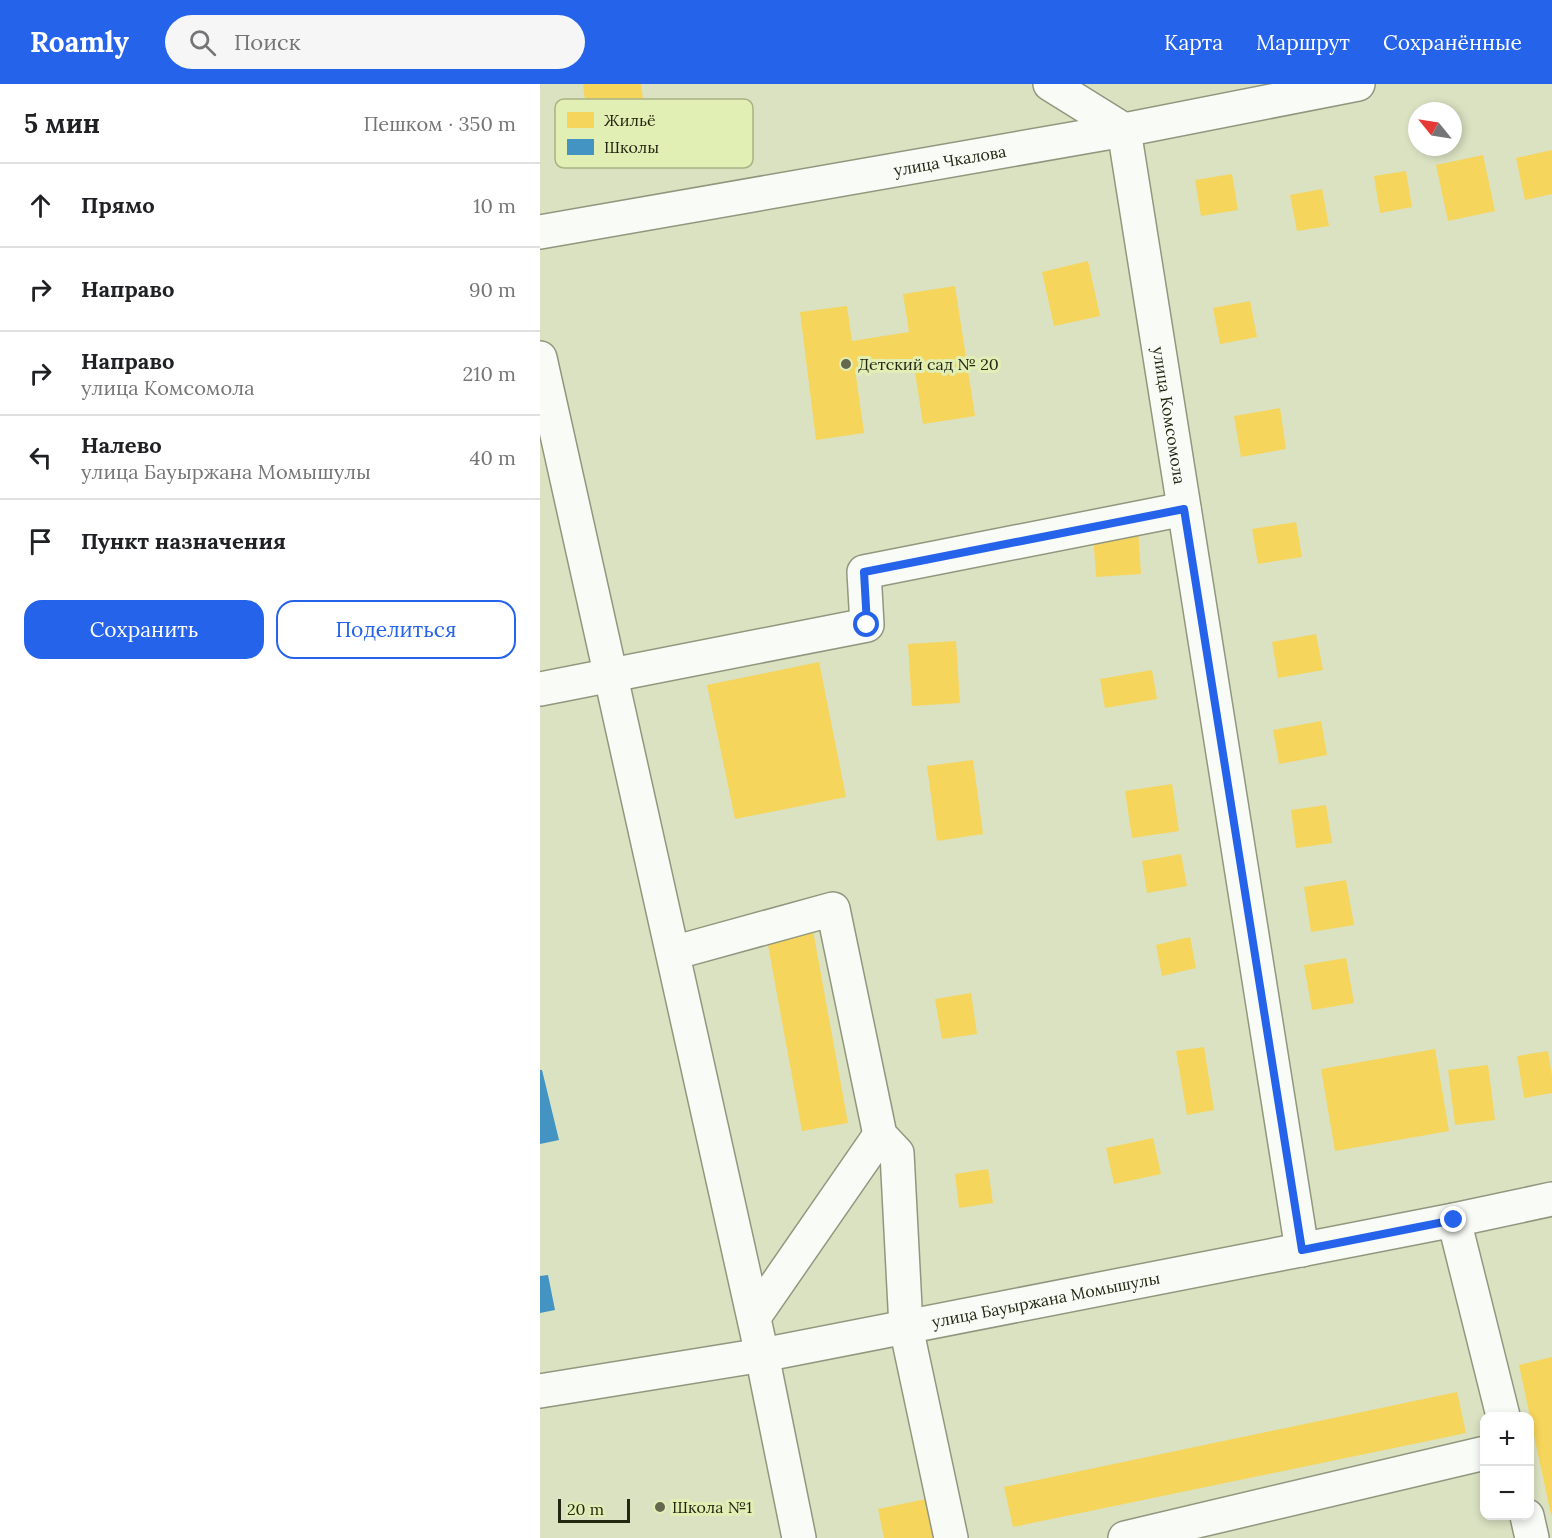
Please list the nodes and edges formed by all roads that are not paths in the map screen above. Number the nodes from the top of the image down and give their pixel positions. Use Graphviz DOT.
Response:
graph roads {
  1 [pos="1050,84"];
  2 [pos="1358,84"];
  3 [pos="1124,130"];
  4 [pos="540,232"];
  5 [pos="540,358"];
  6 [pos="1184,509"];
  7 [pos="610,674"];
  8 [pos="540,689"];
  9 [pos="673,954"];
  10 [pos="880,1136"];
  11 [pos="1552,1199"];
  12 [pos="1454,1220"];
  13 [pos="1302,1250"];
  14 [pos="754,1317"];
  15 [pos="906,1326"];
  16 [pos="762,1354"];
  17 [pos="540,1391"];
  18 [pos="1502,1412"];
  19 [pos="1480,1454"];
  20 [pos="1528,1520"];
  21 [pos="799,1538"];
  22 [pos="951,1538"];
  23 [pos="1125,1538"];
  24 [pos="1532,1538"];
  1 -- 3 [label="street"];
  2 -- 3 [label="street, улица Чкалова"];
  3 -- 4 [label="street, улица Чкалова"];
  3 -- 6 [label="street, улица Комсомола"];
  5 -- 7 [label="street"];
  6 -- 7 [label="street"];
  6 -- 13 [label="street, улица Комсомола"];
  7 -- 8 [label="street"];
  7 -- 9 [label="street"];
  9 -- 10 [label="street"];
  9 -- 14 [label="street"];
  10 -- 14 [label="street"];
  10 -- 15 [label="street"];
  11 -- 12 [label="street, улица Бауыржана Момышулы"];
  12 -- 13 [label="street, улица Бауыржана Момышулы"];
  12 -- 18 [label="street"];
  13 -- 15 [label="street, улица Бауыржана Момышулы"];
  14 -- 16 [label="street"];
  15 -- 16 [label="street, улица Бауыржана Момышулы"];
  15 -- 22 [label="street"];
  16 -- 17 [label="street, улица Бауыржана Момышулы"];
  16 -- 21 [label="street"];
  19 -- 23 [label="street"];
  20 -- 24 [label="street"];
}
